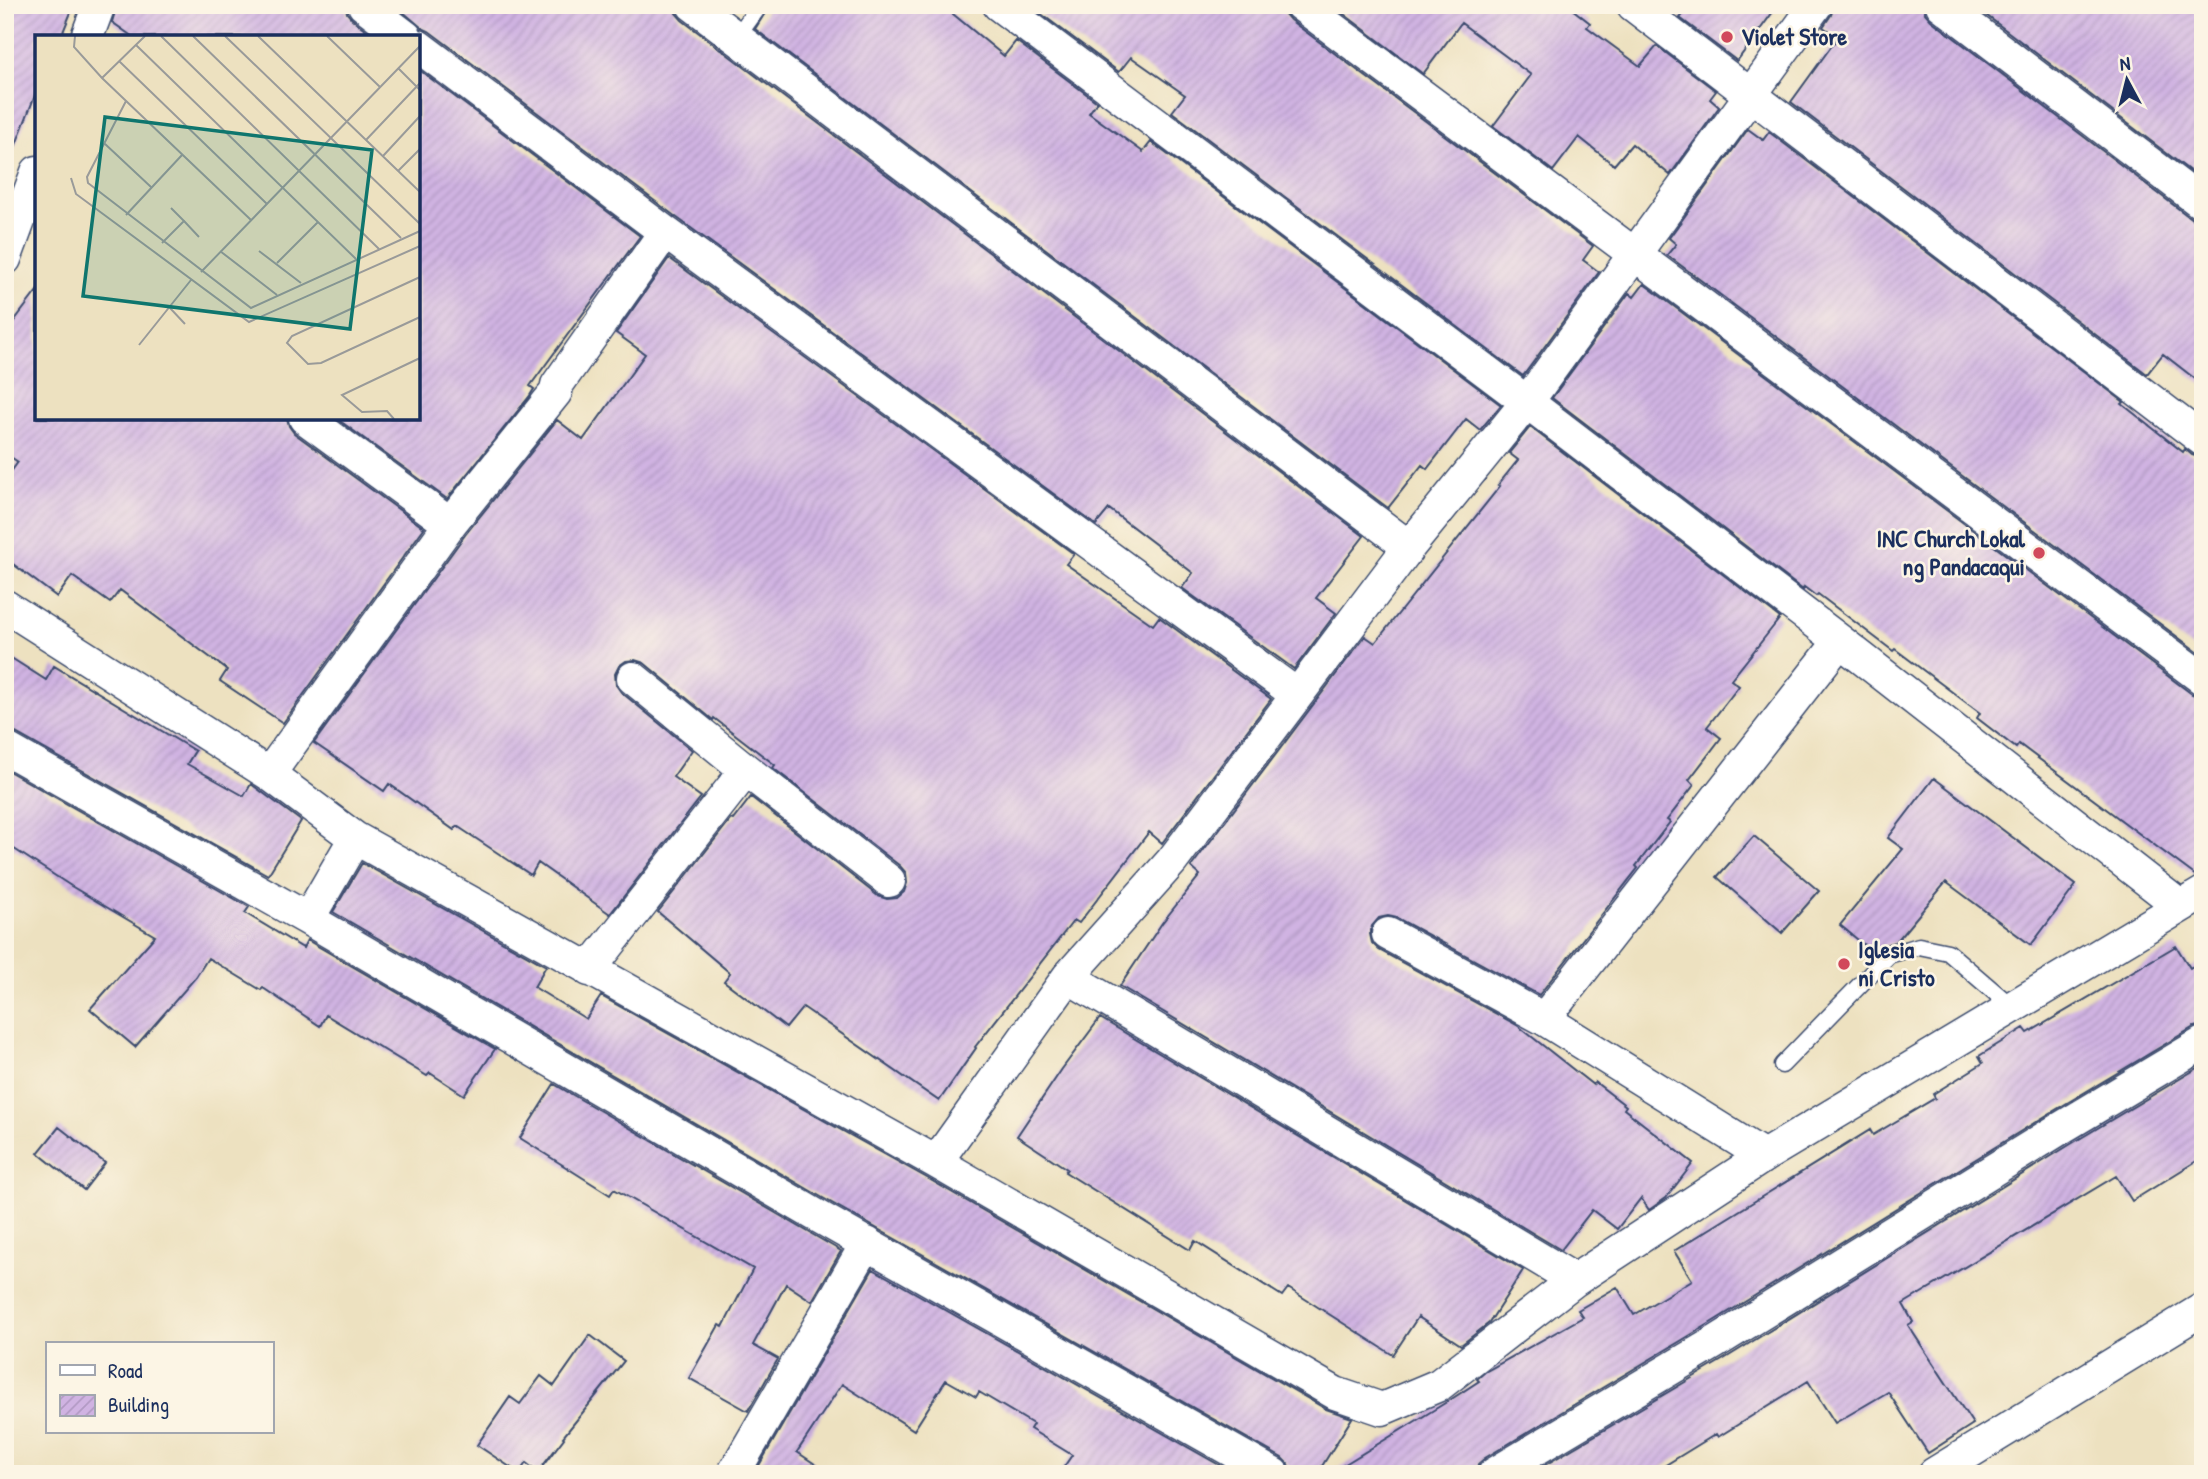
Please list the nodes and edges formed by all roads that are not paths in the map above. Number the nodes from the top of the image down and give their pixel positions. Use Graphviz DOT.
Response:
graph roads {
  1 [pos="99,5"];
  2 [pos="364,5"];
  3 [pos="693,5"];
  4 [pos="760,5"];
  5 [pos="999,5"];
  6 [pos="1301,5"];
  7 [pos="1633,5"];
  8 [pos="1816,5"];
  9 [pos="1942,5"];
  10 [pos="88,35"];
  11 [pos="403,35"];
  12 [pos="736,38"];
  13 [pos="420,48"];
  14 [pos="1752,96"];
  15 [pos="35,185"];
  16 [pos="2203,204"];
  17 [pos="30,216"];
  18 [pos="666,232"];
  19 [pos="1633,254"];
  20 [pos="5,259"];
  21 [pos="1527,402"];
  22 [pos="308,420"];
  23 [pos="2203,440"];
  24 [pos="450,524"];
  25 [pos="1409,547"];
  26 [pos="5,606"];
  27 [pos="1840,641"];
  28 [pos="633,678"];
  29 [pos="2203,678"];
  30 [pos="1296,694"];
  31 [pos="5,748"];
  32 [pos="746,771"];
  33 [pos="269,774"];
  34 [pos="355,838"];
  35 [pos="889,881"];
  36 [pos="2191,899"];
  37 [pos="308,919"];
  38 [pos="1388,934"];
  39 [pos="589,970"];
  40 [pos="1068,977"];
  41 [pos="2012,1007"];
  42 [pos="1545,1019"];
  43 [pos="2203,1043"];
  44 [pos="1782,1065"];
  45 [pos="1764,1156"];
  46 [pos="936,1162"];
  47 [pos="867,1243"];
  48 [pos="1575,1280"];
  49 [pos="2203,1309"];
  50 [pos="733,1474"];
  51 [pos="1273,1474"];
  52 [pos="1494,1474"];
  53 [pos="1934,1474"];
  1 -- 10 [label="street"];
  2 -- 11 [label="street"];
  3 -- 12 [label="street"];
  4 -- 12 [label="lane"];
  5 -- 21 [label="street"];
  6 -- 19 [label="street"];
  7 -- 14 [label="street"];
  8 -- 14 [label="street"];
  9 -- 16 [label="street"];
  12 -- 25 [label="street"];
  13 -- 18 [label="street"];
  14 -- 19 [label="street"];
  14 -- 23 [label="street"];
  15 -- 17 [label="street"];
  17 -- 20 [label="street"];
  18 -- 24 [label="street"];
  18 -- 30 [label="street"];
  19 -- 21 [label="street"];
  19 -- 29 [label="street"];
  21 -- 25 [label="street"];
  21 -- 27 [label="street"];
  22 -- 24 [label="street"];
  24 -- 33 [label="street"];
  25 -- 30 [label="street"];
  26 -- 33 [label="street"];
  27 -- 36 [label="street"];
  27 -- 42 [label="street"];
  28 -- 32 [label="street"];
  30 -- 40 [label="street"];
  31 -- 37 [label="street"];
  32 -- 35 [label="street"];
  32 -- 39 [label="street"];
  33 -- 34 [label="street"];
  34 -- 37 [label="street"];
  34 -- 39 [label="street"];
  36 -- 41 [label="street"];
  37 -- 47 [label="street"];
  38 -- 42 [label="street"];
  39 -- 46 [label="street"];
  40 -- 46 [label="street"];
  40 -- 48 [label="street"];
  41 -- 44 [label="lane"];
  41 -- 45 [label="street"];
  42 -- 45 [label="street"];
  43 -- 52 [label="street"];
  45 -- 48 [label="street"];
  46 -- 48 [label="street"];
  47 -- 50 [label="street"];
  47 -- 51 [label="street"];
  49 -- 53 [label="street"];
}
